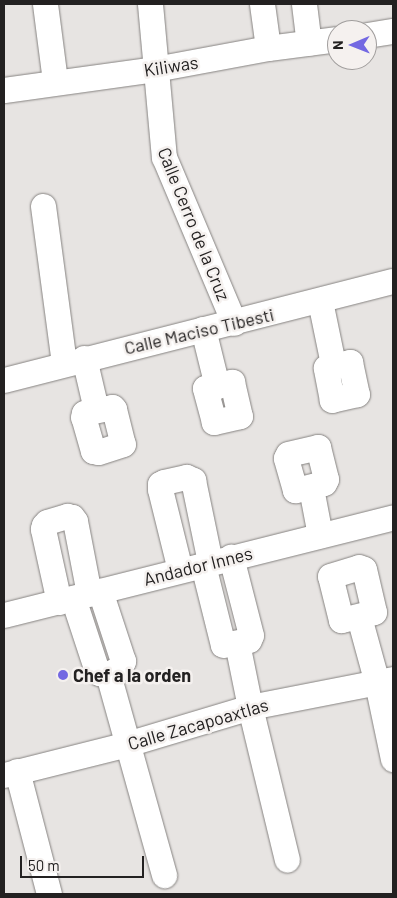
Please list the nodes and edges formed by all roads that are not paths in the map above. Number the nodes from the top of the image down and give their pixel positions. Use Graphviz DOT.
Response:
graph roads {
  1 [pos="45,4"];
  2 [pos="150,4"];
  3 [pos="262,4"];
  4 [pos="304,4"];
  5 [pos="393,31"];
  6 [pos="377,33"];
  7 [pos="327,40"];
  8 [pos="309,42"];
  9 [pos="268,48"];
  10 [pos="155,69"];
  11 [pos="55,81"];
  12 [pos="4,90"];
  13 [pos="43,206"];
  14 [pos="393,281"];
  15 [pos="320,301"];
  16 [pos="234,323"];
  17 [pos="203,329"];
  18 [pos="74,360"];
  19 [pos="333,364"];
  20 [pos="4,380"];
  21 [pos="216,386"];
  22 [pos="96,409"];
  23 [pos="311,488"];
  24 [pos="393,517"];
  25 [pos="320,535"];
  26 [pos="206,563"];
  27 [pos="80,596"];
  28 [pos="4,615"];
  29 [pos="359,617"];
  30 [pos="385,681"];
  31 [pos="250,707"];
  32 [pos="127,744"];
  33 [pos="393,759"];
  34 [pos="10,773"];
  35 [pos="287,860"];
  36 [pos="164,875"];
  37 [pos="49,894"];
  1 -- 11 [label="street"];
  2 -- 10 [label="street, Calle Cerro de la Cruz"];
  3 -- 9 [label="street"];
  4 -- 8 [label="street"];
  5 -- 6 [label="street"];
  7 -- 8 [label="street, Kiliwas"];
  8 -- 9 [label="street, Kiliwas"];
  9 -- 10 [label="street, Kiliwas"];
  10 -- 11 [label="street, Kiliwas"];
  10 -- 16 [label="street, Calle Cerro de la Cruz"];
  11 -- 12 [label="street, Kiliwas"];
  13 -- 18 [label="street"];
  14 -- 15 [label="street, Calle Maciso Tibesti"];
  15 -- 16 [label="street, Calle Maciso Tibesti"];
  15 -- 19 [label="street"];
  16 -- 17 [label="street, Calle Maciso Tibesti"];
  17 -- 18 [label="street, Calle Maciso Tibesti"];
  17 -- 21 [label="street"];
  18 -- 20 [label="street, Calle Maciso Tibesti"];
  18 -- 22 [label="street"];
  23 -- 25 [label="street"];
  24 -- 25 [label="street, Andador Innes"];
  25 -- 26 [label="street, Andador Innes"];
  26 -- 27 [label="street, Andador Innes"];
  26 -- 31 [label="street"];
  27 -- 28 [label="street, Andador Innes"];
  27 -- 32 [label="street"];
  29 -- 30 [label="street"];
  30 -- 31 [label="street, Calle Zacapoaxtlas"];
  30 -- 33 [label="street"];
  31 -- 32 [label="street, Calle Zacapoaxtlas"];
  31 -- 35 [label="street"];
  32 -- 34 [label="street, Calle Zacapoaxtlas"];
  32 -- 36 [label="street"];
  34 -- 37 [label="street"];
}
